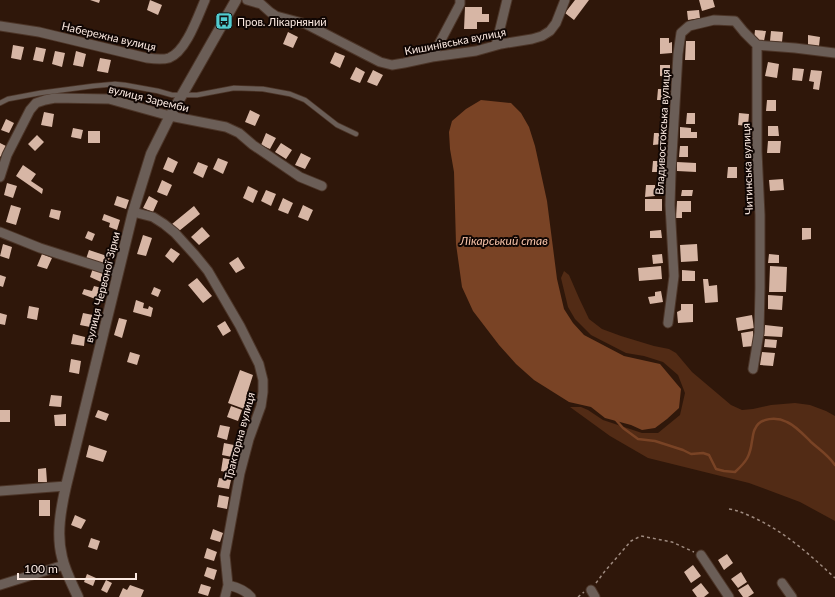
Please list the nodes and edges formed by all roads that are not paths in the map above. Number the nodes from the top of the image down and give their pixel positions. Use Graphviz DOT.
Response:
graph roads {
  1 [pos="205,0"];
  2 [pos="236,0"];
  3 [pos="247,0"];
  4 [pos="460,0"];
  5 [pos="507,0"];
  6 [pos="565,0"];
  7 [pos="0,26"];
  8 [pos="496,45"];
  9 [pos="758,45"];
  10 [pos="835,53"];
  11 [pos="432,57"];
  12 [pos="182,95"];
  13 [pos="0,103"];
  14 [pos="170,116"];
  15 [pos="356,134"];
  16 [pos="0,177"];
  17 [pos="322,186"];
  18 [pos="132,212"];
  19 [pos="0,232"];
  20 [pos="118,273"];
  21 [pos="668,323"];
  22 [pos="753,369"];
  23 [pos="66,486"];
  24 [pos="0,491"];
  25 [pos="701,555"];
  26 [pos="64,565"];
  27 [pos="782,583"];
  28 [pos="0,585"];
  29 [pos="228,585"];
  30 [pos="78,597"];
  31 [pos="225,597"];
  32 [pos="251,597"];
  33 [pos="729,597"];
  34 [pos="792,597"];
  1 -- 7 [label="street, Набережна вулиця"];
  2 -- 12 [label="street, вулиця Червоної Зірки"];
  3 -- 11 [label="street, Кишинівська вулиця"];
  4 -- 11 [label="street"];
  5 -- 8 [label="street"];
  6 -- 8 [label="street, Кишинівська вулиця"];
  8 -- 11 [label="street, Кишинівська вулиця"];
  9 -- 10 [label="street"];
  9 -- 21 [label="street, Владивостокська вулиця"];
  9 -- 22 [label="street, Читинська вулиця"];
  12 -- 13 [label="lane"];
  12 -- 14 [label="street, вулиця Червоної Зірки"];
  12 -- 15 [label="lane"];
  14 -- 16 [label="street, вулиця Заремби"];
  14 -- 17 [label="street, вулиця Заремби"];
  14 -- 18 [label="street, вулиця Червоної Зірки"];
  18 -- 20 [label="street, вулиця Червоної Зірки"];
  18 -- 29 [label="street, Тракторна вулиця"];
  19 -- 20 [label="street"];
  20 -- 23 [label="street, вулиця Червоної Зірки"];
  23 -- 24 [label="street"];
  23 -- 26 [label="street, вулиця Червоної Зірки"];
  25 -- 33 [label="street"];
  26 -- 28 [label="street"];
  26 -- 30 [label="street, вулиця Червоної Зірки"];
  27 -- 34 [label="street"];
  29 -- 31 [label="street, Тракторна вулиця"];
  29 -- 32 [label="street"];
}
